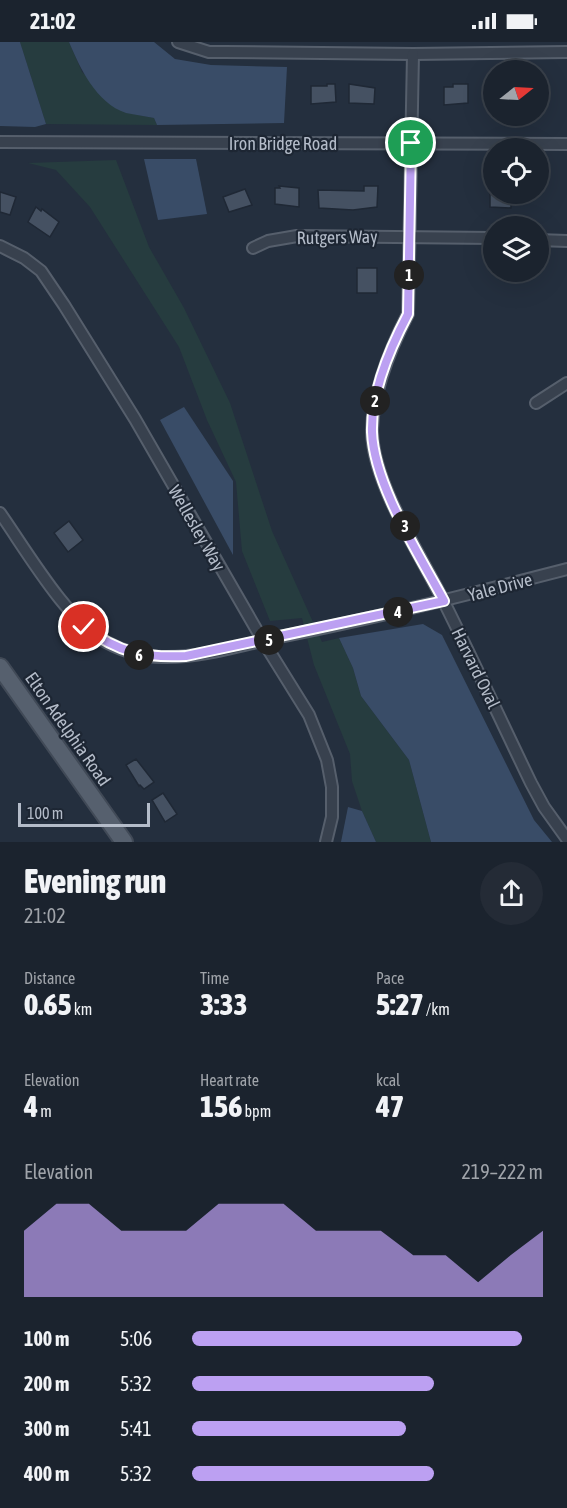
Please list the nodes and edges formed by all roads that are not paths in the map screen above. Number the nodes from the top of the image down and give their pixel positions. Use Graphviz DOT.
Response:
graph roads {
  1 [pos="178,42"];
  2 [pos="290,47"];
  3 [pos="519,47"];
  4 [pos="567,52"];
  5 [pos="413,54"];
  6 [pos="0,142"];
  7 [pos="411,143"];
  8 [pos="567,144"];
  9 [pos="409,236"];
  10 [pos="483,238"];
  11 [pos="549,240"];
  12 [pos="567,241"];
  13 [pos="0,246"];
  14 [pos="253,248"];
  15 [pos="567,383"];
  16 [pos="536,403"];
  17 [pos="0,513"];
  18 [pos="567,569"];
  19 [pos="444,601"];
  20 [pos="263,641"];
  21 [pos="0,667"];
  22 [pos="567,839"];
  23 [pos="124,842"];
  24 [pos="326,842"];
  1 -- 2 [label="street"];
  2 -- 5 [label="street"];
  3 -- 4 [label="street"];
  3 -- 5 [label="street"];
  5 -- 7 [label="street, Harvard Oval"];
  6 -- 7 [label="street, Iron Bridge Road"];
  7 -- 8 [label="street, Iron Bridge Road"];
  7 -- 9 [label="street, Harvard Oval"];
  9 -- 10 [label="street, Rutgers Way"];
  9 -- 14 [label="street, Rutgers Way"];
  9 -- 19 [label="street, Harvard Oval"];
  11 -- 12 [label="street"];
  13 -- 20 [label="street, Wellesley Way"];
  15 -- 16 [label="street"];
  17 -- 20 [label="street, Yale Drive"];
  18 -- 19 [label="street, Yale Drive"];
  19 -- 20 [label="street, Yale Drive"];
  19 -- 22 [label="street, Harvard Oval"];
  20 -- 24 [label="street, Wellesley Way"];
  21 -- 23 [label="main road, Elton Adelphia Road"];
}
